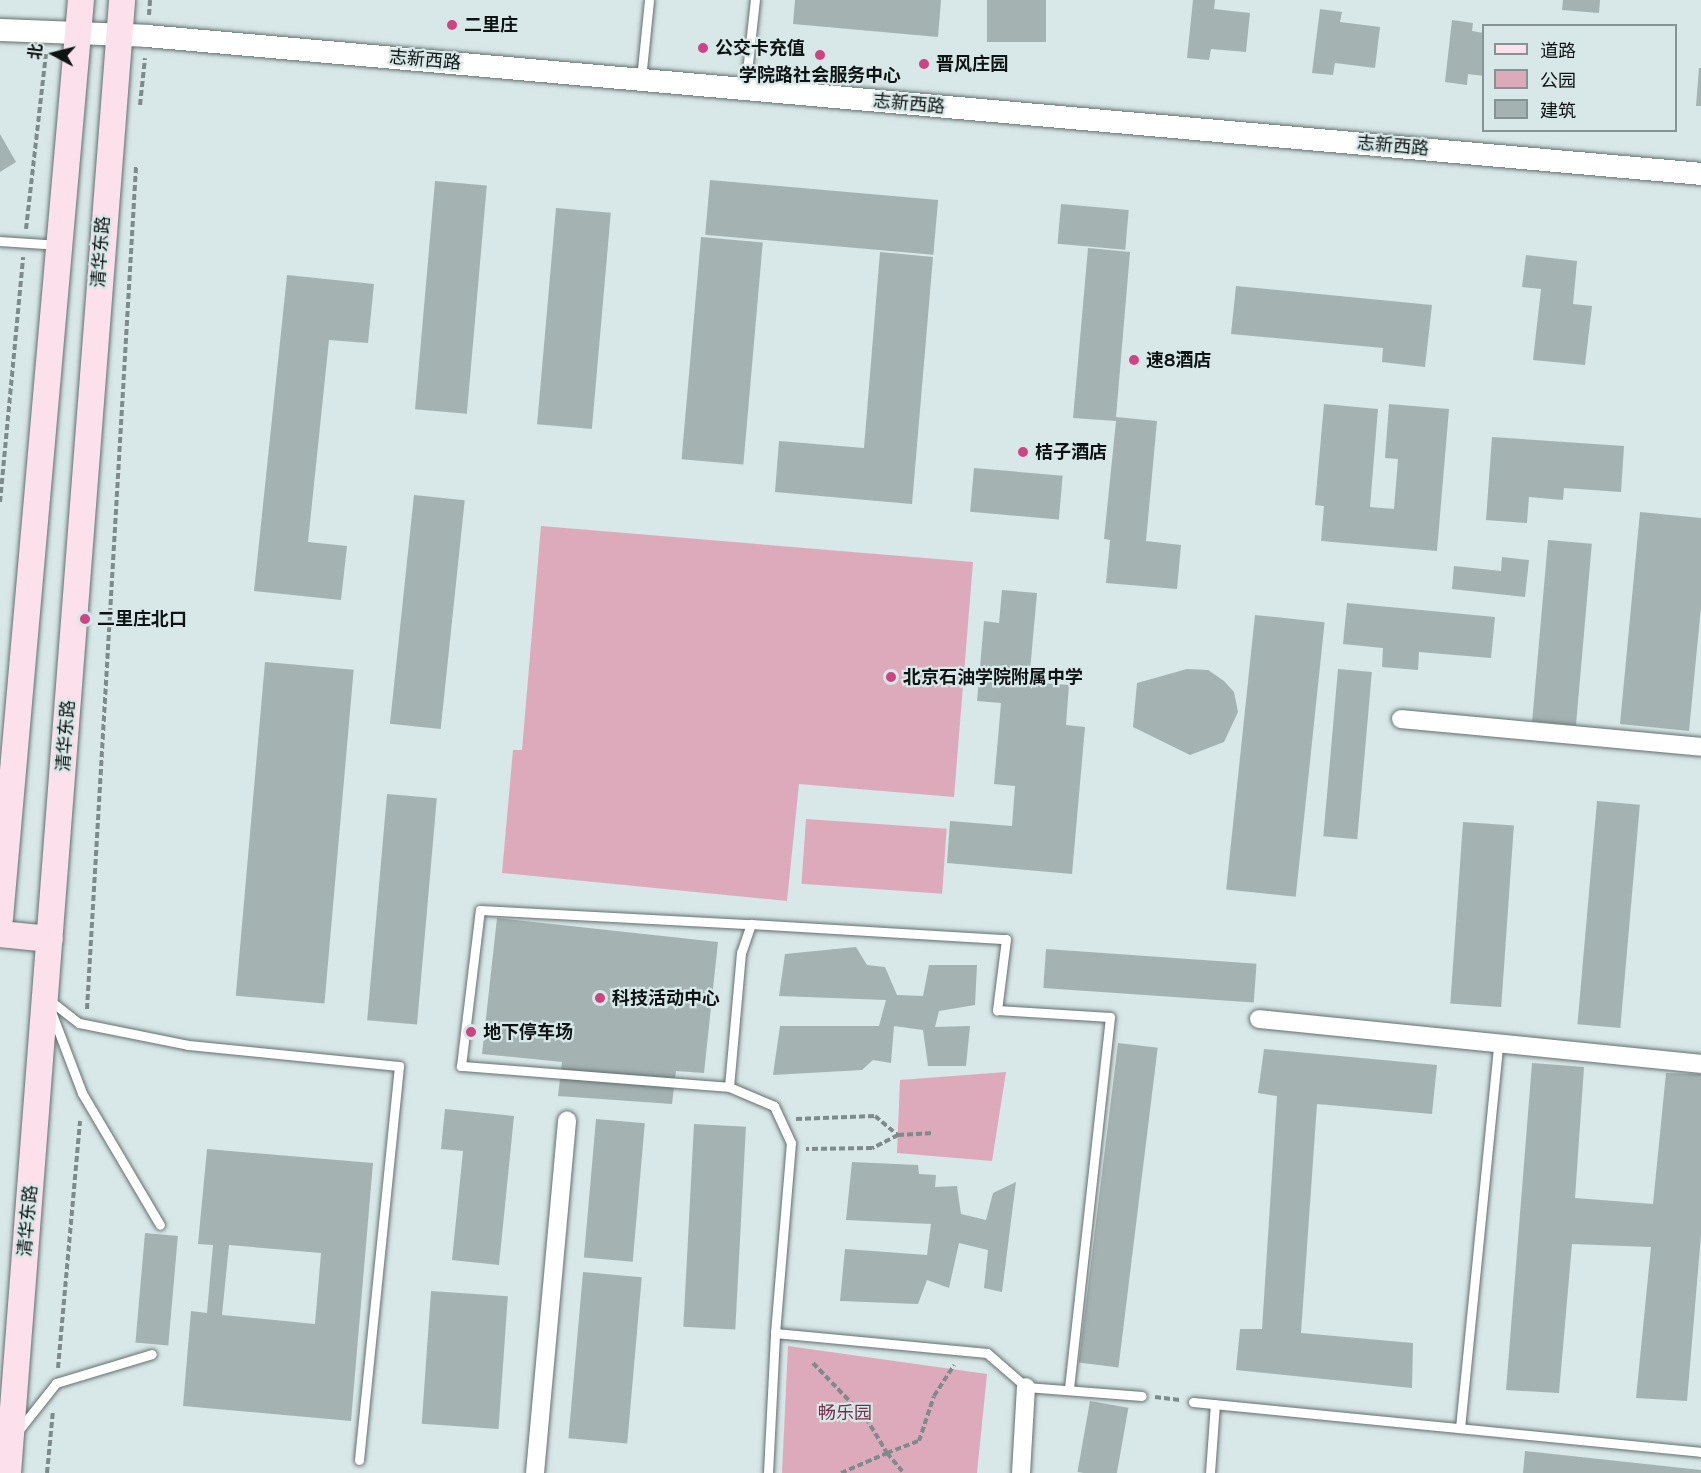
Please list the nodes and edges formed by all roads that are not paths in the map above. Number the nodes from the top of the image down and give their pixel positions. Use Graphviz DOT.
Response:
graph roads {
  1 [pos="81,0"];
  2 [pos="122,0"];
  3 [pos="649,0"];
  4 [pos="755,0"];
  5 [pos="0,30"];
  6 [pos="78,32"];
  7 [pos="116,34"];
  8 [pos="641,81"];
  9 [pos="746,90"];
  10 [pos="1701,174"];
  11 [pos="0,241"];
  12 [pos="61,246"];
  13 [pos="1401,719"];
  14 [pos="1701,747"];
  15 [pos="0,918"];
  16 [pos="751,924"];
  17 [pos="0,934"];
  18 [pos="50,939"];
  19 [pos="46,998"];
  20 [pos="1259,1019"];
  21 [pos="1498,1047"];
  22 [pos="1701,1064"];
  23 [pos="729,1087"];
  24 [pos="567,1120"];
  25 [pos="160,1225"];
  26 [pos="775,1333"];
  27 [pos="152,1354"];
  28 [pos="1026,1387"];
  29 [pos="1069,1390"];
  30 [pos="1142,1396"];
  31 [pos="1193,1402"];
  32 [pos="1215,1404"];
  33 [pos="1460,1428"];
  34 [pos="11,1439"];
  35 [pos="1701,1452"];
  36 [pos="359,1460"];
  37 [pos="8,1473"];
  38 [pos="535,1473"];
  39 [pos="768,1473"];
  40 [pos="1021,1473"];
  41 [pos="1210,1473"];
  1 -- 6 [label="main road"];
  2 -- 7 [label="main road, 清华东路"];
  3 -- 8 [label="lane"];
  4 -- 9 [label="lane"];
  5 -- 6 [label="street, 志新西路"];
  6 -- 7 [label="street, 志新西路"];
  6 -- 12 [label="main road"];
  7 -- 8 [label="street, 志新西路"];
  7 -- 18 [label="main road, 清华东路"];
  8 -- 9 [label="street, 志新西路"];
  9 -- 10 [label="street, 志新西路"];
  11 -- 12 [label="lane"];
  12 -- 15 [label="main road"];
  13 -- 14 [label="street"];
  16 -- 23 [label="lane"];
  16 -- 23 [label="lane"];
  16 -- 29 [label="lane"];
  17 -- 18 [label="main road"];
  18 -- 19 [label="main road, 清华东路"];
  19 -- 25 [label="lane"];
  19 -- 34 [label="main road, 清华东路"];
  19 -- 36 [label="lane"];
  20 -- 21 [label="street"];
  21 -- 22 [label="street"];
  21 -- 33 [label="lane"];
  23 -- 26 [label="lane"];
  24 -- 38 [label="street"];
  26 -- 28 [label="lane"];
  26 -- 39 [label="lane"];
  27 -- 34 [label="lane"];
  28 -- 29 [label="lane"];
  28 -- 40 [label="street"];
  29 -- 30 [label="lane"];
  31 -- 32 [label="lane"];
  32 -- 33 [label="lane"];
  32 -- 41 [label="lane"];
  33 -- 35 [label="lane"];
  34 -- 37 [label="main road, 清华东路"];
}
